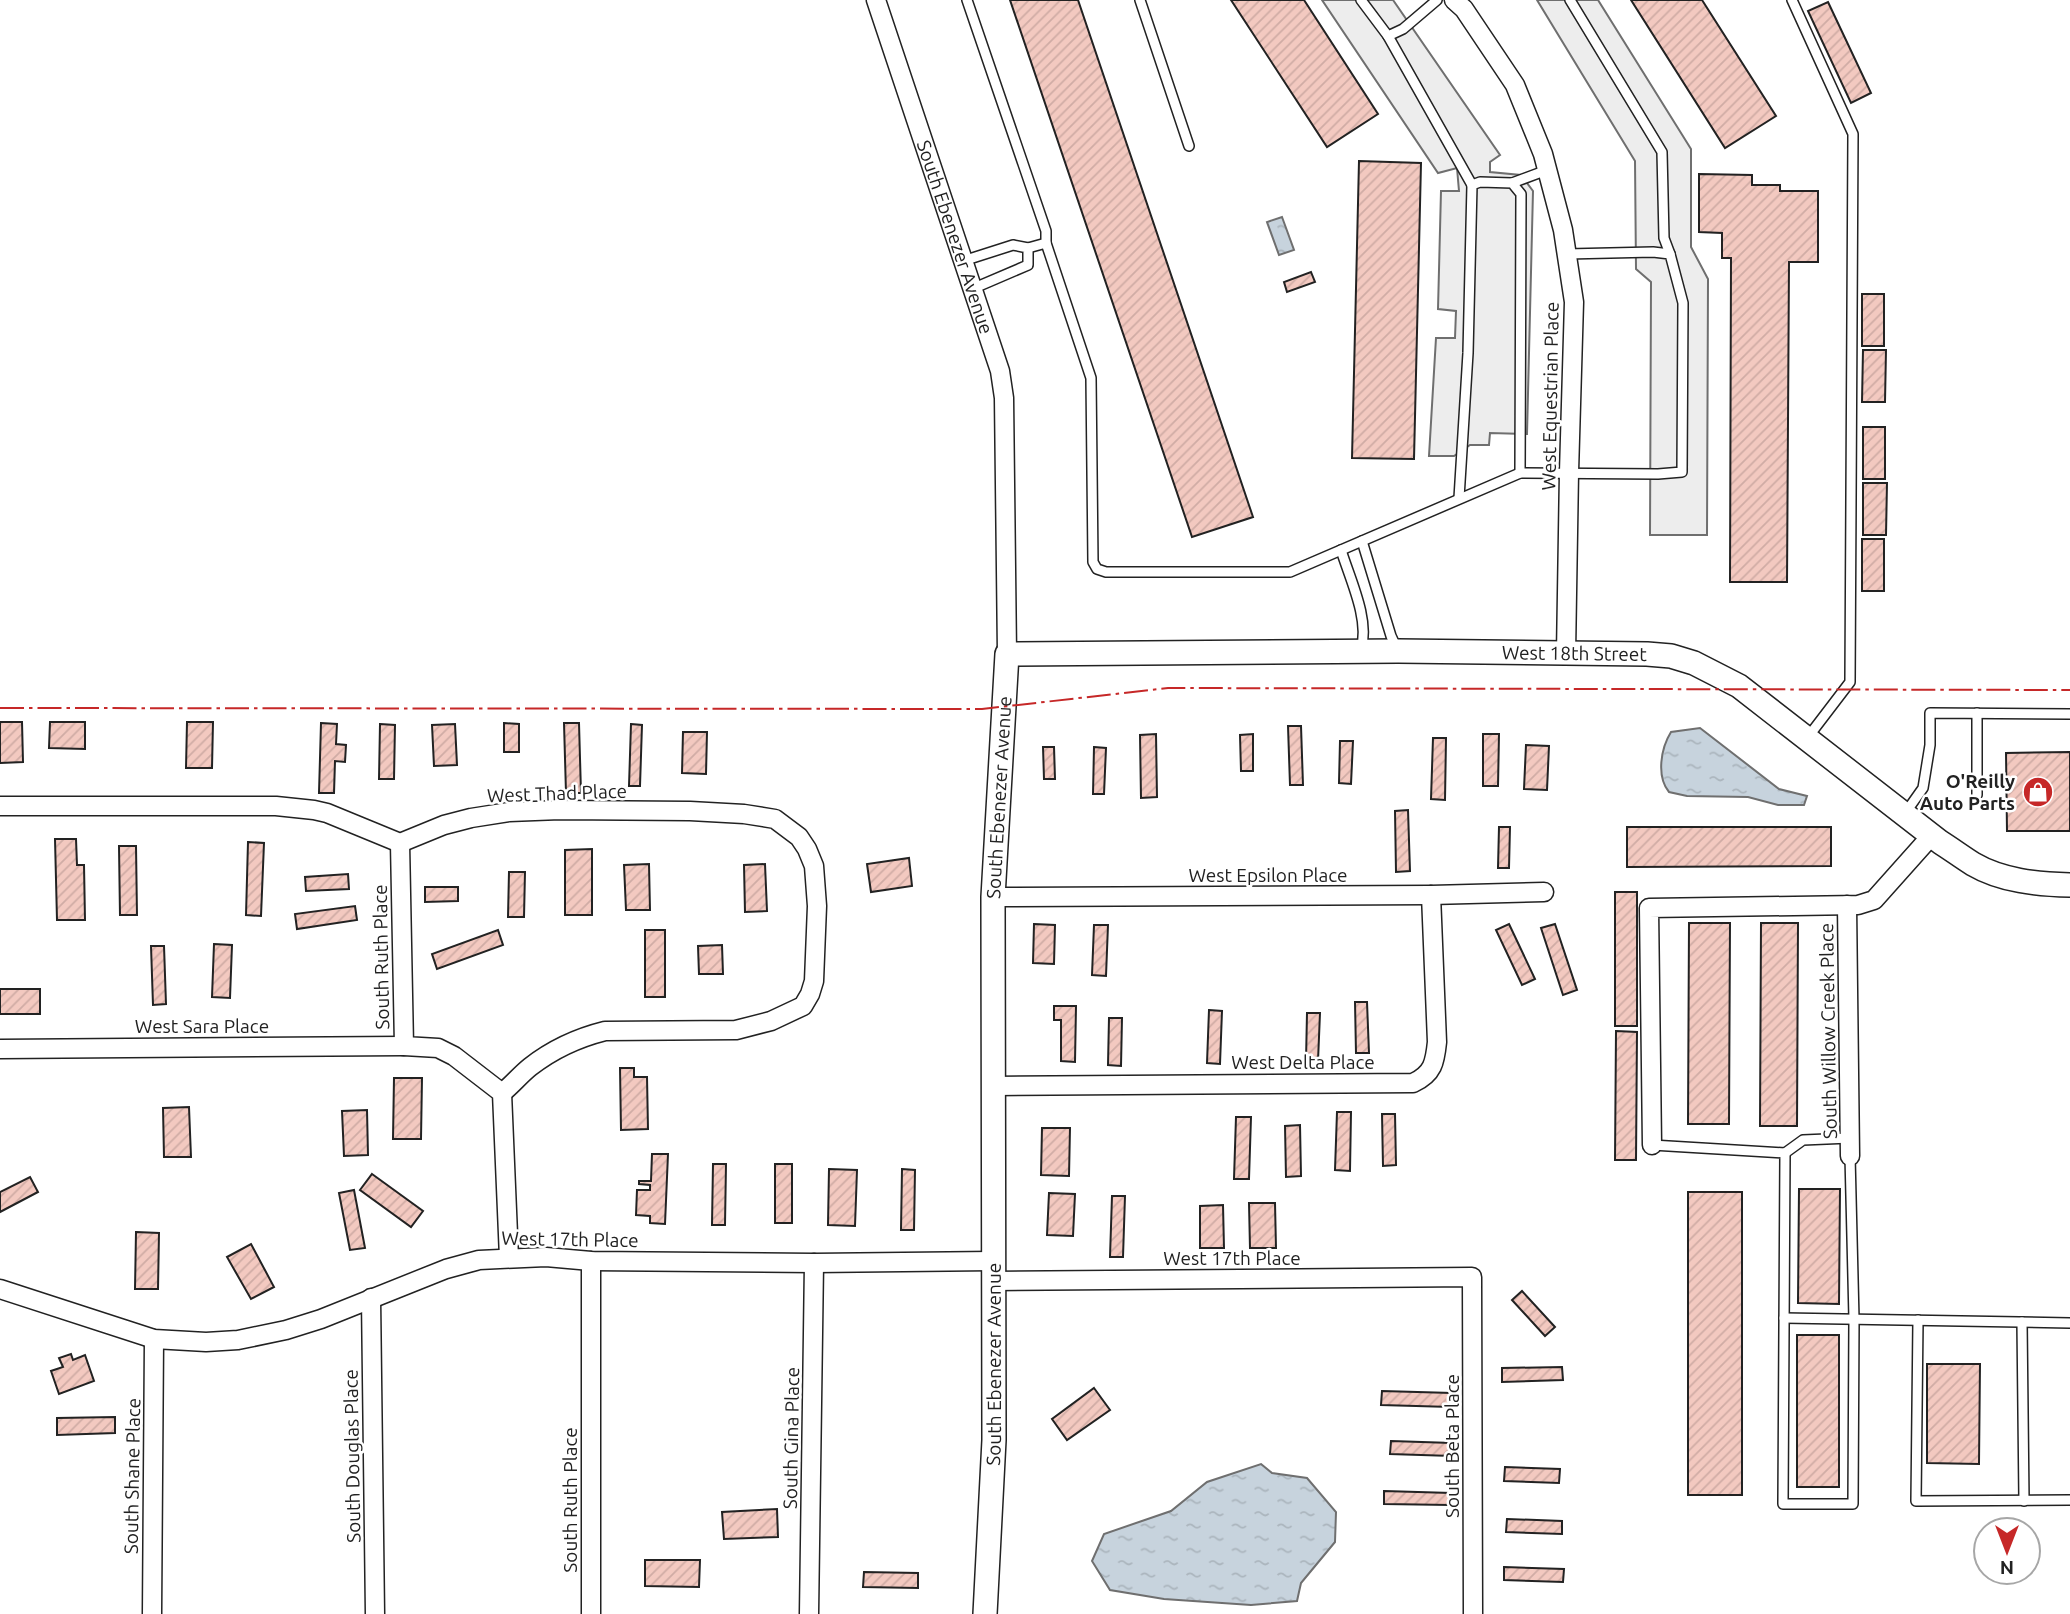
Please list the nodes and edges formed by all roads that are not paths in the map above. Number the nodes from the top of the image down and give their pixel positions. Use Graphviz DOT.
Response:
graph roads {
  1 [pos="876,0"];
  2 [pos="967,0"];
  3 [pos="1140,0"];
  4 [pos="1361,0"];
  5 [pos="1437,0"];
  6 [pos="1454,0"];
  7 [pos="1570,0"];
  8 [pos="1792,0"];
  9 [pos="1388,36"];
  10 [pos="1189,146"];
  11 [pos="1547,170"];
  12 [pos="1512,183"];
  13 [pos="1472,185"];
  14 [pos="1046,243"];
  15 [pos="1028,248"];
  16 [pos="1567,254"];
  17 [pos="1670,254"];
  18 [pos="963,261"];
  19 [pos="972,289"];
  20 [pos="1520,472"];
  21 [pos="1569,472"];
  22 [pos="1459,498"];
  23 [pos="1362,541"];
  24 [pos="1341,550"];
  25 [pos="1398,651"];
  26 [pos="1360,652"];
  27 [pos="1007,654"];
  28 [pos="1566,654"];
  29 [pos="1977,713"];
  30 [pos="2070,714"];
  31 [pos="1807,738"];
  32 [pos="1977,795"];
  33 [pos="0,806"];
  34 [pos="1905,814"];
  35 [pos="1932,835"];
  36 [pos="400,843"];
  37 [pos="2070,885"];
  38 [pos="1544,892"];
  39 [pos="1431,895"];
  40 [pos="993,897"];
  41 [pos="1847,905"];
  42 [pos="404,1046"];
  43 [pos="0,1049"];
  44 [pos="994,1086"];
  45 [pos="502,1093"];
  46 [pos="1652,1145"];
  47 [pos="1850,1147"];
  48 [pos="1785,1153"];
  49 [pos="509,1258"];
  50 [pos="591,1261"];
  51 [pos="814,1263"];
  52 [pos="993,1271"];
  53 [pos="1472,1277"];
  54 [pos="0,1289"];
  55 [pos="371,1298"];
  56 [pos="1784,1318"];
  57 [pos="1854,1319"];
  58 [pos="1918,1320"];
  59 [pos="2022,1322"];
  60 [pos="2070,1323"];
  61 [pos="154,1339"];
  62 [pos="2024,1500"];
  63 [pos="2070,1500"];
  64 [pos="152,1614"];
  65 [pos="375,1614"];
  66 [pos="591,1614"];
  67 [pos="810,1614"];
  68 [pos="985,1614"];
  69 [pos="1474,1614"];
  1 -- 18 [label="street, South Ebenezer Avenue"];
  2 -- 14 [label="lane"];
  3 -- 10 [label="lane"];
  4 -- 9 [label="lane"];
  5 -- 9 [label="lane"];
  6 -- 11 [label="street, West Equestrian Place"];
  7 -- 17 [label="lane"];
  8 -- 31 [label="lane"];
  9 -- 13 [label="lane"];
  11 -- 12 [label="lane"];
  11 -- 16 [label="street, West Equestrian Place"];
  12 -- 13 [label="lane"];
  12 -- 20 [label="lane"];
  13 -- 22 [label="lane"];
  14 -- 15 [label="lane"];
  14 -- 24 [label="lane"];
  15 -- 18 [label="lane"];
  15 -- 19 [label="lane"];
  16 -- 17 [label="lane"];
  16 -- 21 [label="street, West Equestrian Place"];
  17 -- 21 [label="lane"];
  18 -- 19 [label="street, South Ebenezer Avenue"];
  19 -- 27 [label="street, South Ebenezer Avenue"];
  20 -- 21 [label="lane"];
  20 -- 22 [label="lane"];
  21 -- 28 [label="street, West Equestrian Place"];
  22 -- 23 [label="lane"];
  23 -- 24 [label="lane"];
  23 -- 25 [label="lane"];
  24 -- 26 [label="lane"];
  25 -- 26 [label="street, West 18th Street"];
  25 -- 28 [label="street, West 18th Street"];
  26 -- 27 [label="street, West 18th Street"];
  27 -- 40 [label="street, South Ebenezer Avenue"];
  28 -- 31 [label="street, West 18th Street"];
  29 -- 30 [label="lane"];
  29 -- 32 [label="lane"];
  29 -- 34 [label="lane"];
  31 -- 34 [label="street, West 18th Street"];
  33 -- 36 [label="street"];
  34 -- 35 [label="street, West 18th Street"];
  35 -- 37 [label="street, West 18th Street"];
  35 -- 41 [label="street"];
  36 -- 42 [label="street, South Ruth Place"];
  36 -- 45 [label="street, West Thad Place"];
  38 -- 39 [label="street, West Epsilon Place"];
  39 -- 40 [label="street, West Epsilon Place"];
  39 -- 44 [label="street, West Delta Place"];
  40 -- 44 [label="street, South Ebenezer Avenue"];
  41 -- 46 [label="street"];
  41 -- 47 [label="street, South Willow Creek Place"];
  42 -- 43 [label="street, West Sara Place"];
  42 -- 45 [label="street, South Ruth Place"];
  44 -- 52 [label="street, South Ebenezer Avenue"];
  45 -- 49 [label="street"];
  46 -- 48 [label="lane"];
  47 -- 48 [label="lane"];
  47 -- 57 [label="lane"];
  48 -- 56 [label="lane"];
  49 -- 50 [label="street, West 17th Place"];
  49 -- 55 [label="street, West 17th Place"];
  50 -- 51 [label="street, West 17th Place"];
  50 -- 66 [label="street, South Ruth Place"];
  51 -- 52 [label="street, West 17th Place"];
  51 -- 67 [label="street, South Gina Place"];
  52 -- 53 [label="street, West 17th Place"];
  52 -- 68 [label="street, South Ebenezer Avenue"];
  53 -- 69 [label="street, South Beta Place"];
  54 -- 61 [label="street, West 17th Place"];
  55 -- 61 [label="street, West 17th Place"];
  55 -- 65 [label="street, South Douglas Place"];
  56 -- 57 [label="lane"];
  56 -- 57 [label="lane"];
  57 -- 58 [label="lane"];
  58 -- 59 [label="lane"];
  58 -- 62 [label="lane"];
  59 -- 60 [label="lane"];
  59 -- 62 [label="lane"];
  61 -- 64 [label="street, South Shane Place"];
  62 -- 63 [label="lane"];
}
